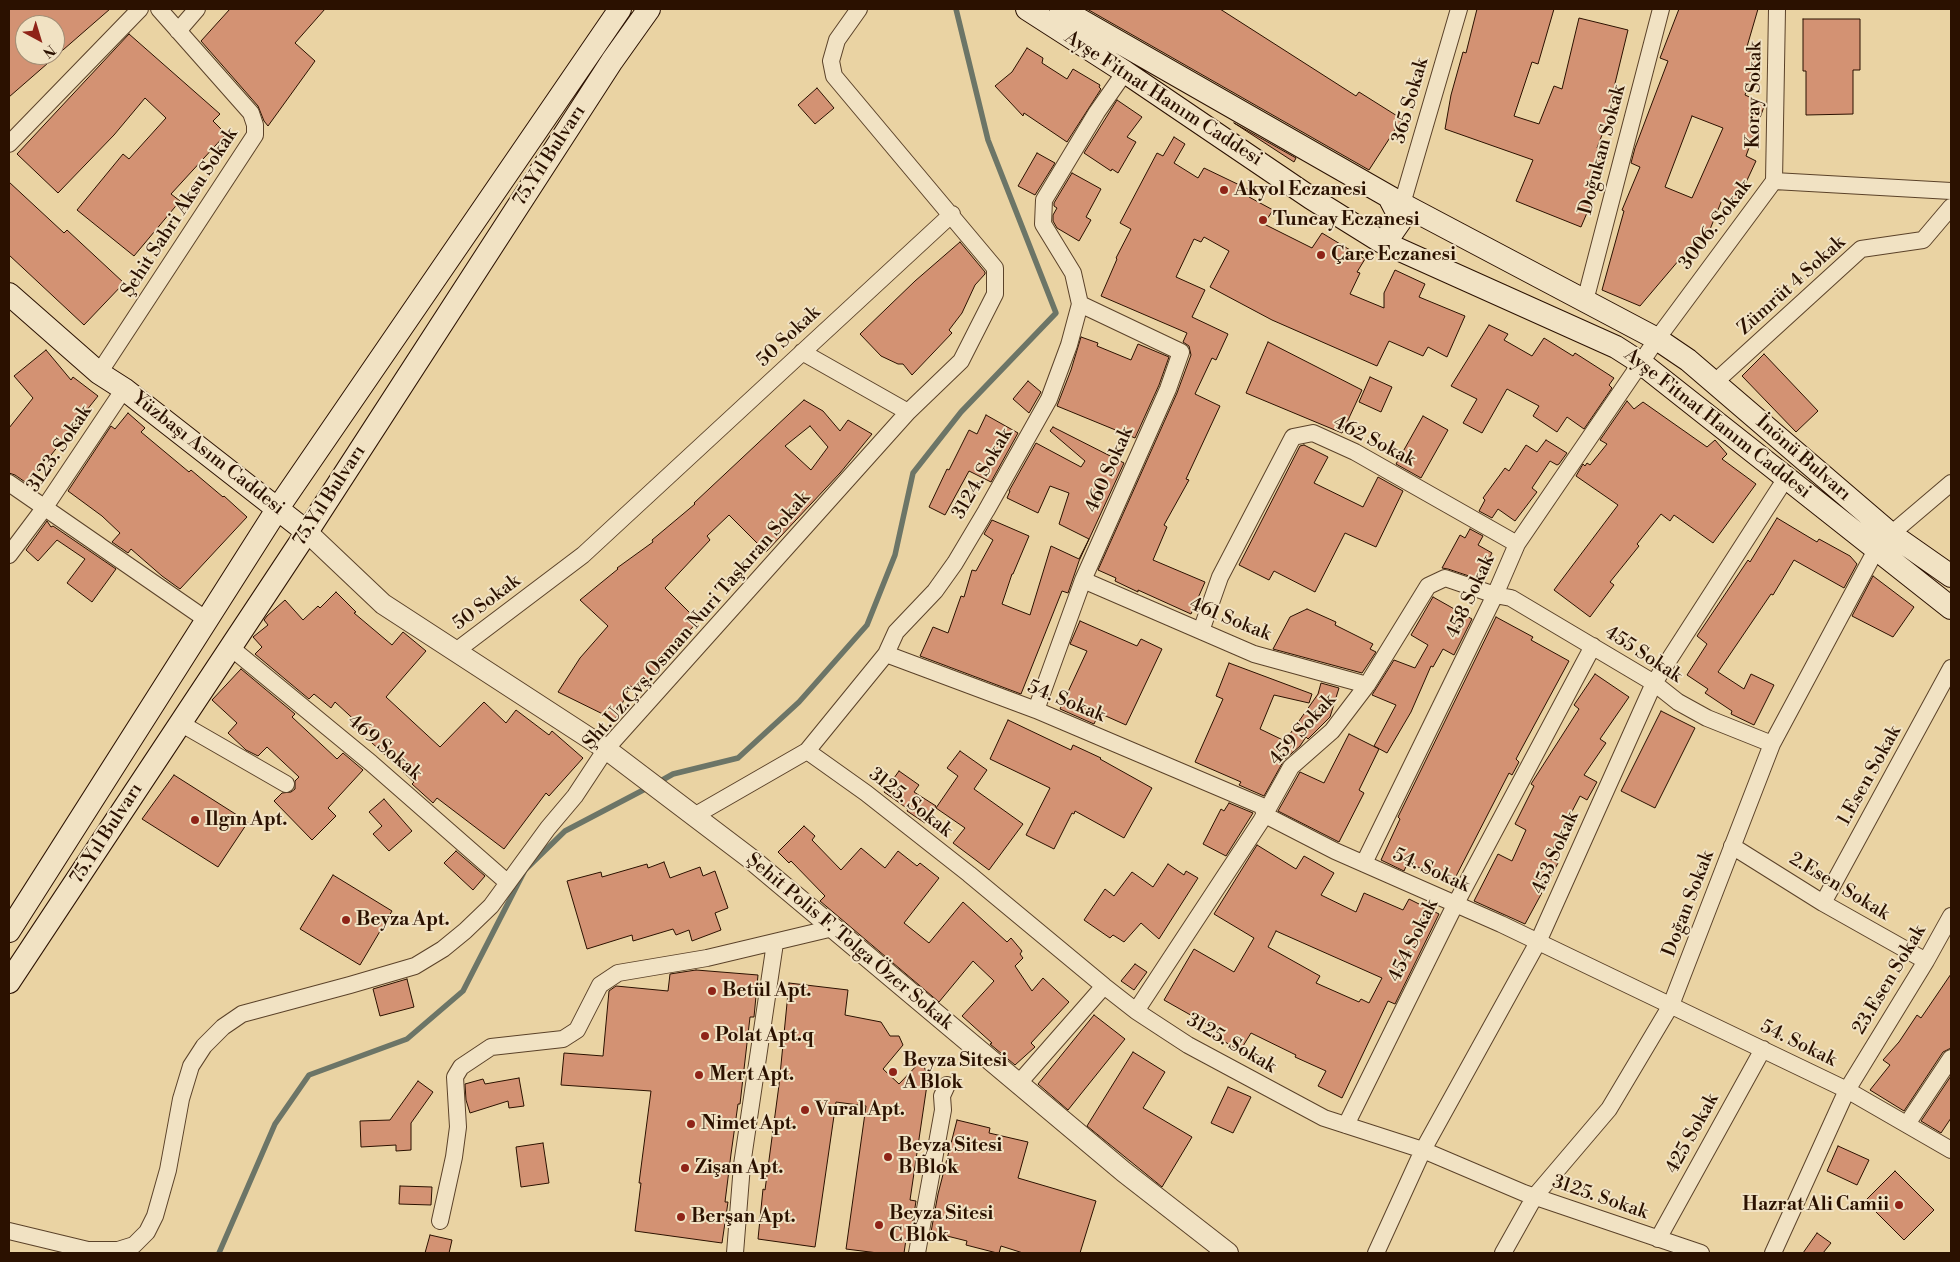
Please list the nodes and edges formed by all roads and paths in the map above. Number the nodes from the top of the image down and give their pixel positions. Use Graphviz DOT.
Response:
graph roads {
  1 [pos="140,9"];
  2 [pos="159,9"];
  3 [pos="197,9"];
  4 [pos="620,9"];
  5 [pos="649,9"];
  6 [pos="859,9"];
  7 [pos="1027,9"];
  8 [pos="1459,9"];
  9 [pos="1661,9"];
  10 [pos="1777,9"];
  11 [pos="1075,12"];
  12 [pos="178,30"];
  13 [pos="1125,72"];
  14 [pos="9,144"];
  15 [pos="1774,181"];
  16 [pos="1951,191"];
  17 [pos="1396,201"];
  18 [pos="1951,207"];
  19 [pos="952,214"];
  20 [pos="1380,241"];
  21 [pos="9,294"];
  22 [pos="1585,301"];
  23 [pos="1080,304"];
  24 [pos="1657,339"];
  25 [pos="802,352"];
  26 [pos="1641,363"];
  27 [pos="99,373"];
  28 [pos="1714,382"];
  29 [pos="124,389"];
  30 [pos="908,412"];
  31 [pos="1786,478"];
  32 [pos="9,483"];
  33 [pos="1951,483"];
  34 [pos="45,507"];
  35 [pos="278,508"];
  36 [pos="307,532"];
  37 [pos="1884,541"];
  38 [pos="1517,544"];
  39 [pos="9,555"];
  40 [pos="1951,576"];
  41 [pos="1083,580"];
  42 [pos="1495,595"];
  43 [pos="1951,608"];
  44 [pos="207,620"];
  45 [pos="1201,631"];
  46 [pos="1593,646"];
  47 [pos="230,647"];
  48 [pos="456,651"];
  49 [pos="886,654"];
  50 [pos="1951,668"];
  51 [pos="1654,683"];
  52 [pos="1367,685"];
  53 [pos="1036,710"];
  54 [pos="180,723"];
  55 [pos="1772,744"];
  56 [pos="606,749"];
  57 [pos="807,751"];
  58 [pos="286,784"];
  59 [pos="686,810"];
  60 [pos="1264,815"];
  61 [pos="1732,846"];
  62 [pos="1364,863"];
  63 [pos="508,883"];
  64 [pos="1823,903"];
  65 [pos="1454,905"];
  66 [pos="1951,916"];
  67 [pos="833,928"];
  68 [pos="9,931"];
  69 [pos="1538,942"];
  70 [pos="775,943"];
  71 [pos="1926,961"];
  72 [pos="9,982"];
  73 [pos="1104,986"];
  74 [pos="1671,1005"];
  75 [pos="1136,1011"];
  76 [pos="1763,1050"];
  77 [pos="1951,1058"];
  78 [pos="1018,1084"];
  79 [pos="947,1085"];
  80 [pos="1847,1090"];
  81 [pos="1907,1124"];
  82 [pos="1346,1125"];
  83 [pos="1423,1150"];
  84 [pos="1951,1150"];
  85 [pos="1535,1196"];
  86 [pos="440,1221"];
  87 [pos="9,1231"];
  88 [pos="1658,1238"];
  89 [pos="1223,1252"];
  90 [pos="735,1253"];
  91 [pos="917,1253"];
  92 [pos="1376,1253"];
  93 [pos="1503,1253"];
  94 [pos="1701,1253"];
  95 [pos="1773,1253"];
  1 -- 14 [label="street"];
  2 -- 12 [label="street, Şehit Sabri Aksu Sokak"];
  3 -- 12 [label="street"];
  4 -- 35 [label="main road, 75.Yıl Bulvarı"];
  5 -- 36 [label="main road, 75.Yıl Bulvarı"];
  6 -- 19 [label="street"];
  7 -- 13 [label="main road, Ayşe Fitnat Hanım Caddesi"];
  8 -- 17 [label="street, 365 Sokak"];
  9 -- 22 [label="street, Doğukan Sokak"];
  10 -- 15 [label="street, Koray Sokak"];
  11 -- 17 [label="main road, Ayşe Fitnat Hanım Caddesi"];
  12 -- 27 [label="street, Şehit Sabri Aksu Sokak"];
  13 -- 20 [label="main road, Ayşe Fitnat Hanım Caddesi"];
  13 -- 23 [label="street, 3124. Sokak"];
  15 -- 16 [label="street, 3006. Sokak"];
  15 -- 24 [label="street, 3006. Sokak"];
  17 -- 20 [label="main road"];
  17 -- 22 [label="main road, Ayşe Fitnat Hanım Caddesi"];
  18 -- 28 [label="street, Zümrüt 4 Sokak"];
  19 -- 25 [label="street, 50 Sokak"];
  19 -- 30 [label="street, Şht.Uz.Çvş.Osman Nuri Taşkıran Sokak"];
  20 -- 26 [label="main road, Ayşe Fitnat Hanım Caddesi"];
  21 -- 27 [label="main road, Yüzbaşı Asım Caddesi"];
  22 -- 24 [label="main road, Ayşe Fitnat Hanım Caddesi"];
  23 -- 41 [label="street, 460 Sokak"];
  23 -- 49 [label="street, 3124. Sokak"];
  24 -- 26 [label="street, 3006. Sokak"];
  24 -- 28 [label="main road, İnönü Bulvarı"];
  25 -- 30 [label="street"];
  25 -- 48 [label="street, 50 Sokak"];
  26 -- 31 [label="main road, Ayşe Fitnat Hanım Caddesi"];
  26 -- 38 [label="street, 458 Sokak"];
  27 -- 29 [label="main road, Yüzbaşı Asım Caddesi"];
  28 -- 37 [label="main road, İnönü Bulvarı"];
  29 -- 34 [label="street, 3123. Sokak"];
  29 -- 35 [label="main road, Yüzbaşı Asım Caddesi"];
  30 -- 56 [label="street, Şht.Uz.Çvş.Osman Nuri Taşkıran Sokak"];
  31 -- 37 [label="main road, Ayşe Fitnat Hanım Caddesi"];
  31 -- 51 [label="street, 453 Sokak"];
  32 -- 34 [label="street"];
  33 -- 37 [label="street"];
  34 -- 39 [label="street, 3123. Sokak"];
  34 -- 44 [label="street"];
  35 -- 36 [label="main road, Yüzbaşı Asım Caddesi"];
  35 -- 44 [label="main road, 75.Yıl Bulvarı"];
  36 -- 47 [label="main road, 75.Yıl Bulvarı"];
  36 -- 48 [label="street, Yüzbaşı Asım Caddesi"];
  37 -- 40 [label="main road, İnönü Bulvarı"];
  37 -- 43 [label="main road, Ayşe Fitnat Hanım Caddesi"];
  37 -- 55 [label="street, Doğan Sokak"];
  38 -- 42 [label="street, 458 Sokak"];
  38 -- 45 [label="street, 462 Sokak"];
  41 -- 45 [label="street, 461 Sokak"];
  41 -- 53 [label="street, 460 Sokak"];
  42 -- 46 [label="street, 455 Sokak"];
  42 -- 52 [label="street, 459 Sokak"];
  42 -- 62 [label="street, 458 Sokak"];
  44 -- 68 [label="main road, 75.Yıl Bulvarı"];
  45 -- 52 [label="street, 461 Sokak"];
  46 -- 51 [label="street, 455 Sokak"];
  46 -- 65 [label="street, 454 Sokak"];
  47 -- 54 [label="main road, 75.Yıl Bulvarı"];
  47 -- 63 [label="street, 469 Sokak"];
  48 -- 56 [label="street, Yüzbaşı Asım Caddesi"];
  49 -- 53 [label="street, 54. Sokak"];
  49 -- 57 [label="street, 3124. Sokak"];
  50 -- 64 [label="street, 1.Esen Sokak"];
  51 -- 55 [label="street, 455 Sokak"];
  51 -- 69 [label="street, 453 Sokak"];
  52 -- 60 [label="street, 459 Sokak"];
  53 -- 60 [label="street, 54. Sokak"];
  54 -- 58 [label="street"];
  54 -- 72 [label="main road, 75.Yıl Bulvarı"];
  55 -- 61 [label="street, Doğan Sokak"];
  56 -- 59 [label="street, Şehit Polis F. Tolga Özer Sokak"];
  56 -- 63 [label="street, Şht.Uz.Çvş.Osman Nuri Taşkıran Sokak"];
  57 -- 59 [label="street, 3124. Sokak"];
  57 -- 73 [label="street, 3125. Sokak"];
  59 -- 67 [label="street, Şehit Polis F. Tolga Özer Sokak"];
  60 -- 62 [label="street, 54. Sokak"];
  60 -- 75 [label="street, 459 Sokak"];
  61 -- 64 [label="street, 2.Esen Sokak"];
  61 -- 74 [label="street, Doğan Sokak"];
  62 -- 65 [label="street, 54. Sokak"];
  63 -- 87 [label="street, Şht.Uz.Çvş.Osman Nuri Taşkıran Sokak"];
  64 -- 71 [label="street, 2.Esen Sokak"];
  65 -- 69 [label="street, 54. Sokak"];
  65 -- 82 [label="street, 454 Sokak"];
  66 -- 71 [label="street, 23.Esen Sokak"];
  67 -- 70 [label="street"];
  67 -- 78 [label="street, Şehit Polis F. Tolga Özer Sokak"];
  69 -- 74 [label="street, 54. Sokak"];
  69 -- 83 [label="street, 453 Sokak"];
  70 -- 86 [label="street"];
  70 -- 90 [label="street"];
  71 -- 80 [label="street, 23.Esen Sokak"];
  73 -- 75 [label="street, 3125. Sokak"];
  73 -- 78 [label="street"];
  74 -- 76 [label="street, 54. Sokak"];
  74 -- 85 [label="street, Doğan Sokak"];
  75 -- 82 [label="street, 3125. Sokak"];
  76 -- 80 [label="street, 54. Sokak"];
  76 -- 88 [label="street, 425 Sokak"];
  77 -- 81 [label="street"];
  78 -- 89 [label="street, Şehit Polis F. Tolga Özer Sokak"];
  79 -- 91 [label="street"];
  80 -- 81 [label="street, 54. Sokak"];
  80 -- 95 [label="street, 23.Esen Sokak"];
  81 -- 84 [label="street, 54. Sokak"];
  82 -- 83 [label="street, 3125. Sokak"];
  83 -- 85 [label="street, 3125. Sokak"];
  83 -- 92 [label="street, 453 Sokak"];
  85 -- 88 [label="street, 3125. Sokak"];
  85 -- 93 [label="street, Doğan Sokak"];
  88 -- 94 [label="street, 3125. Sokak"];
}
